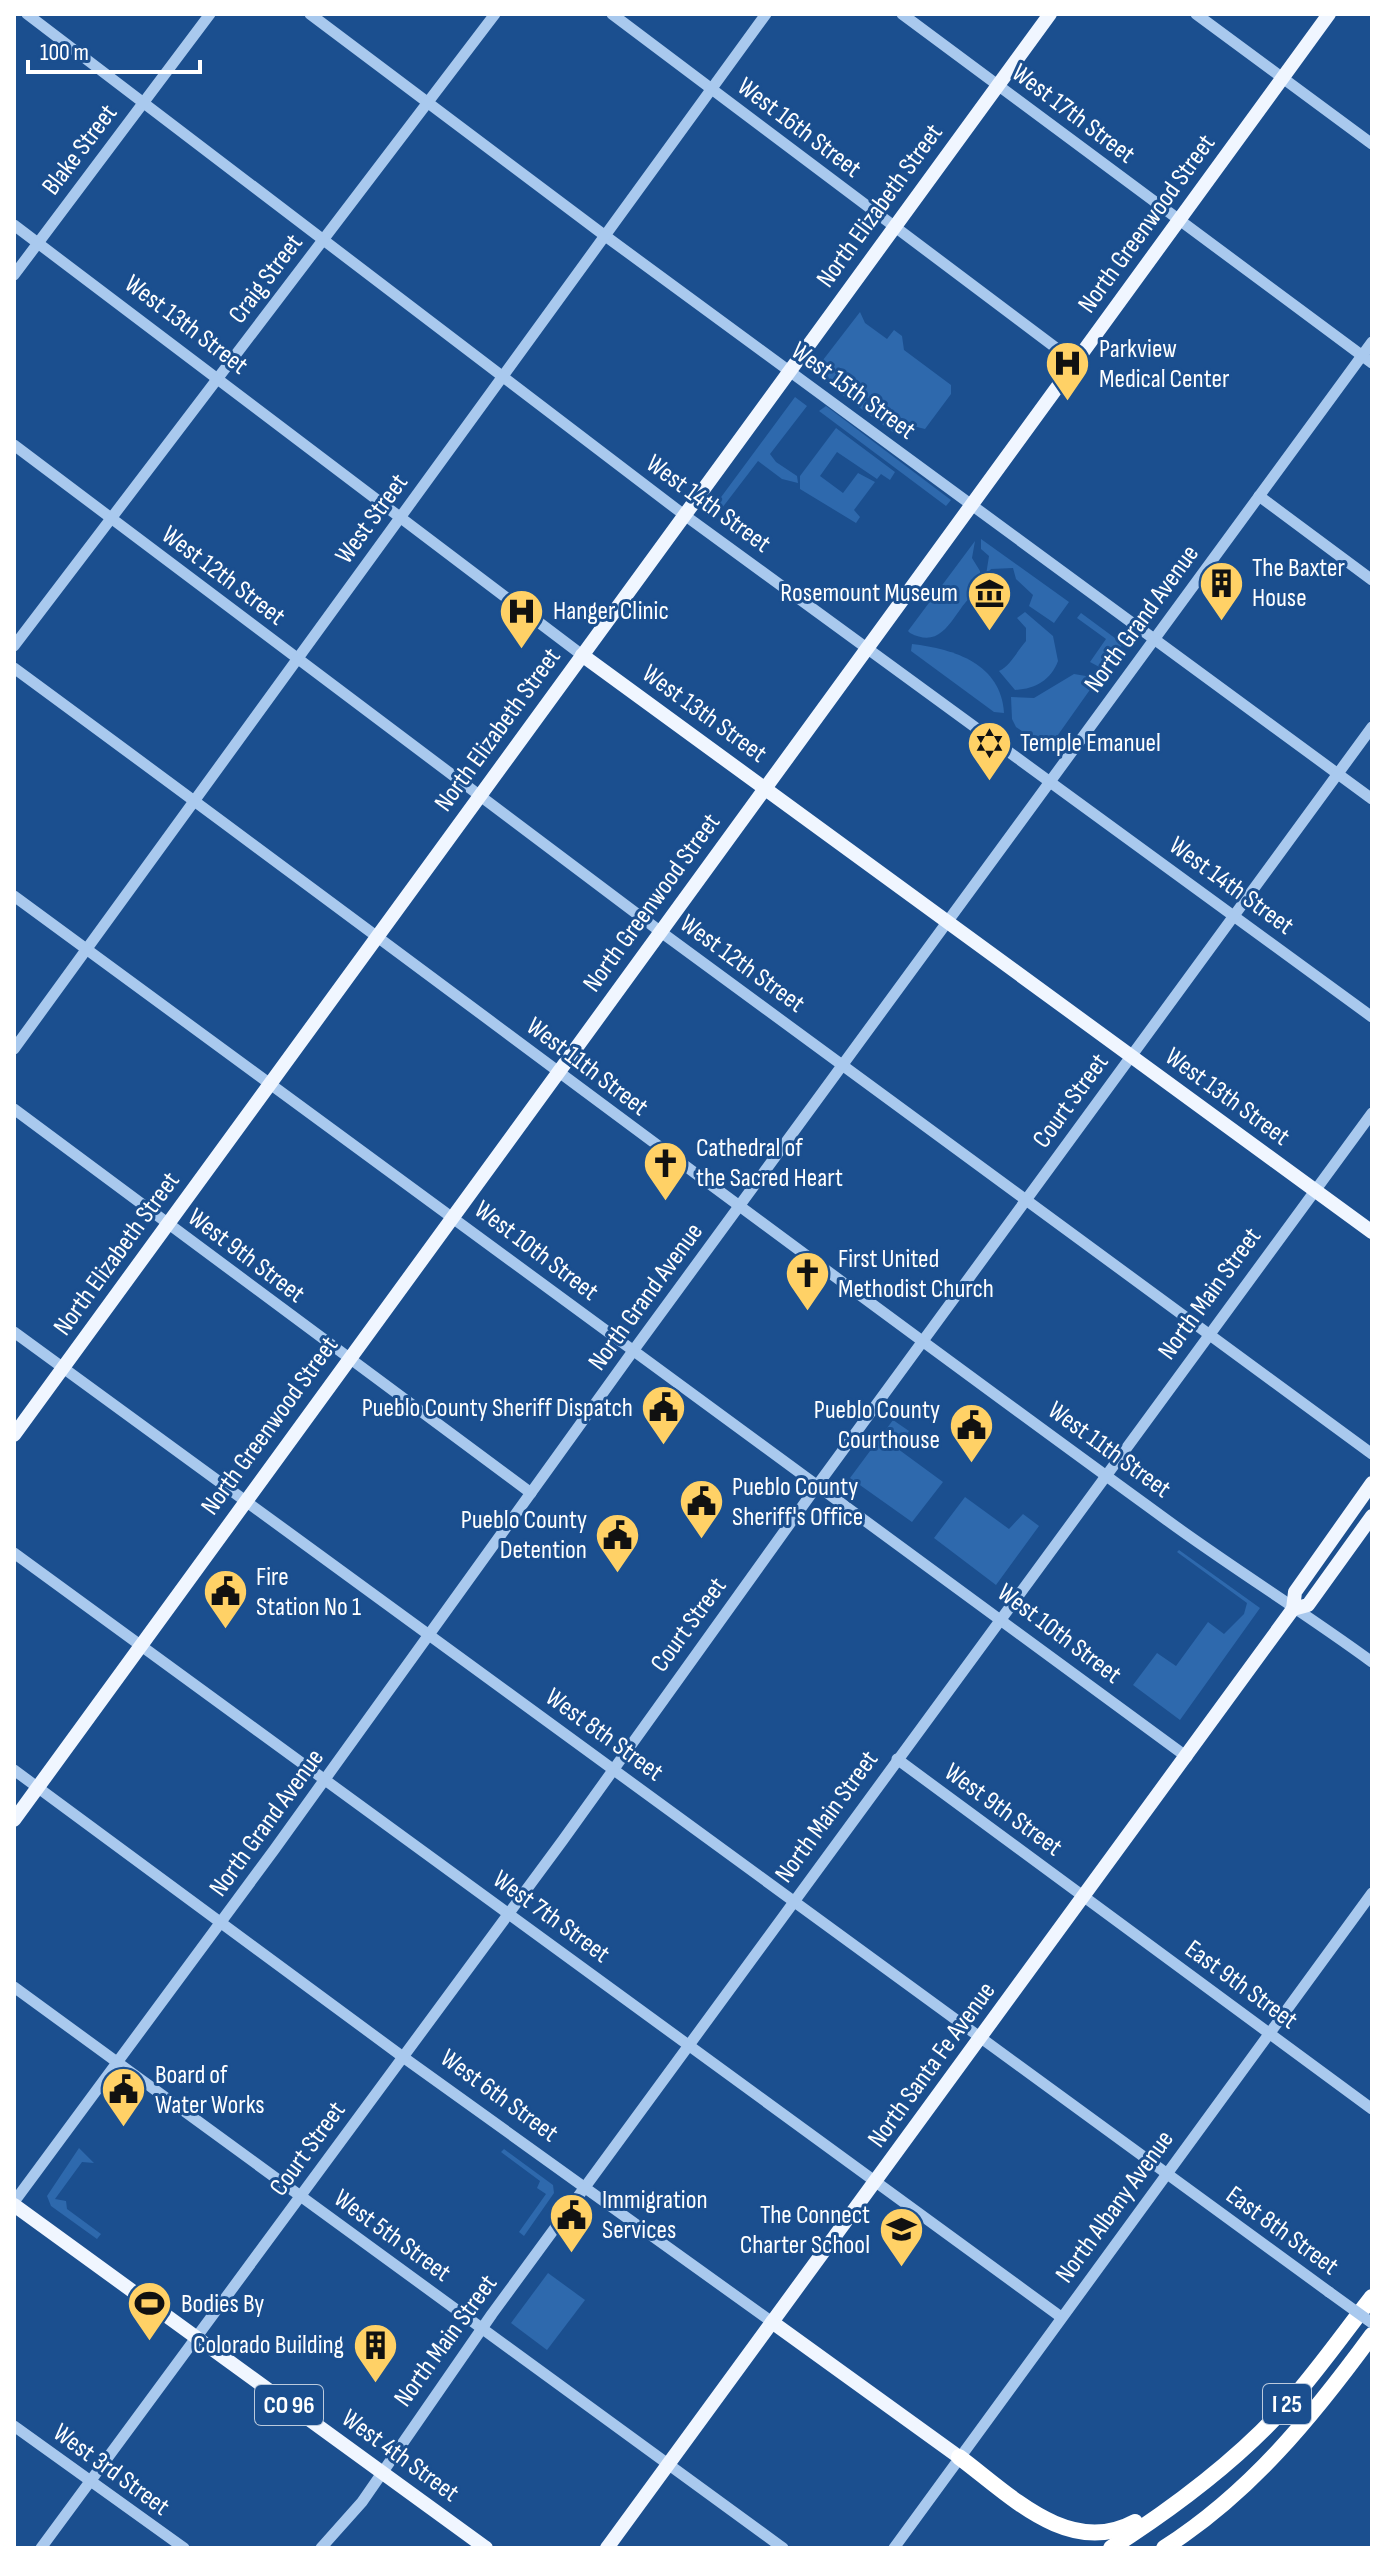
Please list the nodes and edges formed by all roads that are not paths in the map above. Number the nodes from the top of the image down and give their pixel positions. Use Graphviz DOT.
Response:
graph roads {
  1 [pos="27,14"];
  2 [pos="210,14"];
  3 [pos="310,14"];
  4 [pos="495,14"];
  5 [pos="612,14"];
  6 [pos="766,14"];
  7 [pos="902,14"];
  8 [pos="1050,14"];
  9 [pos="1196,14"];
  10 [pos="1329,14"];
  11 [pos="1283,78"];
  12 [pos="997,85"];
  13 [pos="711,89"];
  14 [pos="428,102"];
  15 [pos="143,104"];
  16 [pos="1372,144"];
  17 [pos="1179,222"];
  18 [pos="14,225"];
  19 [pos="894,227"];
  20 [pos="604,235"];
  21 [pos="323,238"];
  22 [pos="38,244"];
  23 [pos="14,275"];
  24 [pos="1372,342"];
  25 [pos="1367,360"];
  26 [pos="1076,363"];
  27 [pos="788,370"];
  28 [pos="502,376"];
  29 [pos="218,379"];
  30 [pos="14,445"];
  31 [pos="1259,496"];
  32 [pos="972,506"];
  33 [pos="683,514"];
  34 [pos="400,517"];
  35 [pos="112,519"];
  36 [pos="1372,580"];
  37 [pos="1154,638"];
  38 [pos="14,646"];
  39 [pos="868,647"];
  40 [pos="582,655"];
  41 [pos="298,659"];
  42 [pos="14,668"];
  43 [pos="1372,727"];
  44 [pos="1338,772"];
  45 [pos="1050,780"];
  46 [pos="765,789"];
  47 [pos="479,796"];
  48 [pos="1372,799"];
  49 [pos="195,801"];
  50 [pos="14,896"];
  51 [pos="1234,916"];
  52 [pos="947,920"];
  53 [pos="661,932"];
  54 [pos="379,936"];
  55 [pos="87,950"];
  56 [pos="1372,1017"];
  57 [pos="14,1049"];
  58 [pos="1131,1056"];
  59 [pos="843,1065"];
  60 [pos="557,1073"];
  61 [pos="269,1084"];
  62 [pos="14,1109"];
  63 [pos="1372,1113"];
  64 [pos="1313,1190"];
  65 [pos="1026,1200"];
  66 [pos="739,1206"];
  67 [pos="453,1216"];
  68 [pos="168,1226"];
  69 [pos="1372,1232"];
  70 [pos="14,1332"];
  71 [pos="1209,1332"];
  72 [pos="923,1341"];
  73 [pos="633,1351"];
  74 [pos="348,1360"];
  75 [pos="63,1368"];
  76 [pos="14,1435"];
  77 [pos="1372,1454"];
  78 [pos="1105,1474"];
  79 [pos="819,1483"];
  80 [pos="1372,1483"];
  81 [pos="531,1493"];
  82 [pos="245,1501"];
  83 [pos="1372,1516"];
  84 [pos="14,1553"];
  85 [pos="1293,1609"];
  86 [pos="1000,1618"];
  87 [pos="428,1635"];
  88 [pos="141,1646"];
  89 [pos="1372,1662"];
  90 [pos="1187,1757"];
  91 [pos="897,1759"];
  92 [pos="612,1767"];
  93 [pos="14,1770"];
  94 [pos="325,1780"];
  95 [pos="38,1787"];
  96 [pos="14,1820"];
  97 [pos="1372,1893"];
  98 [pos="1083,1896"];
  99 [pos="794,1900"];
  100 [pos="509,1914"];
  101 [pos="221,1923"];
  102 [pos="14,1987"];
  103 [pos="1270,2034"];
  104 [pos="982,2038"];
  105 [pos="690,2046"];
  106 [pos="403,2057"];
  107 [pos="116,2062"];
  108 [pos="1372,2109"];
  109 [pos="1167,2174"];
  110 [pos="876,2182"];
  111 [pos="584,2187"];
  112 [pos="300,2197"];
  113 [pos="14,2204"];
  114 [pos="1372,2297"];
  115 [pos="1061,2317"];
  116 [pos="772,2322"];
  117 [pos="1372,2323"];
  118 [pos="481,2329"];
  119 [pos="1372,2335"];
  120 [pos="196,2338"];
  121 [pos="14,2426"];
  122 [pos="959,2457"];
  123 [pos="668,2464"];
  124 [pos="381,2472"];
  125 [pos="90,2482"];
  126 [pos="1186,2497"];
  127 [pos="1192,2530"];
  128 [pos="41,2548"];
  129 [pos="184,2548"];
  130 [pos="321,2548"];
  131 [pos="486,2548"];
  132 [pos="607,2548"];
  133 [pos="783,2548"];
  134 [pos="894,2548"];
  135 [pos="1111,2548"];
  136 [pos="1164,2548"];
  137 [pos="1177,2548"];
  1 -- 15 [label="street, West 14th Street"];
  2 -- 15 [label="street, Blake Street"];
  3 -- 14 [label="street, West 15th Street"];
  4 -- 14 [label="street, Craig Street"];
  5 -- 13 [label="street, West 16th Street"];
  6 -- 13 [label="street, West Street"];
  7 -- 12 [label="street, West 17th Street"];
  8 -- 12 [label="main road, North Elizabeth Street"];
  9 -- 11 [label="street"];
  10 -- 11 [label="main road, North Greenwood Street"];
  11 -- 16 [label="street"];
  11 -- 17 [label="main road, North Greenwood Street"];
  12 -- 17 [label="street, West 17th Street"];
  12 -- 19 [label="main road, North Elizabeth Street"];
  13 -- 19 [label="street, West 16th Street"];
  13 -- 20 [label="street, West Street"];
  14 -- 20 [label="street, West 15th Street"];
  14 -- 21 [label="street, Craig Street"];
  15 -- 21 [label="street, West 14th Street"];
  15 -- 22 [label="street, Blake Street"];
  17 -- 25 [label="street, West 17th Street"];
  17 -- 26 [label="main road, North Greenwood Street"];
  18 -- 22 [label="street, West 13th Street"];
  19 -- 26 [label="street, West 16th Street"];
  19 -- 27 [label="main road, North Elizabeth Street"];
  20 -- 27 [label="street, West 15th Street"];
  20 -- 28 [label="street, West Street"];
  21 -- 28 [label="street, West 14th Street"];
  21 -- 29 [label="street, Craig Street"];
  22 -- 23 [label="street, Blake Street"];
  22 -- 29 [label="street, West 13th Street"];
  24 -- 25 [label="street, North Grand Avenue"];
  25 -- 31 [label="street, North Grand Avenue"];
  26 -- 32 [label="main road, North Greenwood Street"];
  27 -- 32 [label="street, West 15th Street"];
  27 -- 33 [label="main road, North Elizabeth Street"];
  28 -- 33 [label="street, West 14th Street"];
  28 -- 34 [label="street, West Street"];
  29 -- 34 [label="street, West 13th Street"];
  29 -- 35 [label="street, Craig Street"];
  30 -- 35 [label="street, West 12th Street"];
  31 -- 36 [label="street"];
  31 -- 37 [label="street, North Grand Avenue"];
  32 -- 37 [label="street, West 15th Street"];
  32 -- 39 [label="main road, North Greenwood Street"];
  33 -- 39 [label="street, West 14th Street"];
  33 -- 40 [label="main road, North Elizabeth Street"];
  34 -- 40 [label="street, West 13th Street"];
  34 -- 41 [label="street, West Street"];
  35 -- 38 [label="street, Craig Street"];
  35 -- 41 [label="street, West 12th Street"];
  37 -- 44 [label="street, West 15th Street"];
  37 -- 45 [label="street, North Grand Avenue"];
  39 -- 45 [label="street, West 14th Street"];
  39 -- 46 [label="main road, North Greenwood Street"];
  40 -- 46 [label="main road, West 13th Street"];
  40 -- 47 [label="main road, North Elizabeth Street"];
  41 -- 47 [label="street, West 12th Street"];
  41 -- 49 [label="street, West Street"];
  42 -- 49 [label="street, West 11th Street"];
  43 -- 44 [label="street, Court Street"];
  44 -- 48 [label="street, West 15th Street"];
  44 -- 51 [label="street, Court Street"];
  45 -- 51 [label="street, West 14th Street"];
  45 -- 52 [label="street, North Grand Avenue"];
  46 -- 52 [label="main road, West 13th Street"];
  46 -- 53 [label="main road, North Greenwood Street"];
  47 -- 53 [label="street, West 12th Street"];
  47 -- 54 [label="main road, North Elizabeth Street"];
  49 -- 54 [label="street, West 11th Street"];
  49 -- 55 [label="street, West Street"];
  50 -- 55 [label="street, West 10th Street"];
  51 -- 56 [label="street, West 14th Street"];
  51 -- 58 [label="street, Court Street"];
  52 -- 58 [label="main road, West 13th Street"];
  52 -- 59 [label="street, North Grand Avenue"];
  53 -- 59 [label="street, West 12th Street"];
  53 -- 60 [label="main road, North Greenwood Street"];
  54 -- 60 [label="street, West 11th Street"];
  54 -- 61 [label="main road, North Elizabeth Street"];
  55 -- 57 [label="street, West Street"];
  55 -- 61 [label="street, West 10th Street"];
  58 -- 64 [label="main road, West 13th Street"];
  58 -- 65 [label="street, Court Street"];
  59 -- 65 [label="street, West 12th Street"];
  59 -- 66 [label="street, North Grand Avenue"];
  60 -- 66 [label="street, West 11th Street"];
  60 -- 67 [label="main road, North Greenwood Street"];
  61 -- 67 [label="street, West 10th Street"];
  61 -- 68 [label="main road, North Elizabeth Street"];
  62 -- 68 [label="street, West 9th Street"];
  63 -- 64 [label="street, North Main Street"];
  64 -- 69 [label="main road, West 13th Street"];
  64 -- 71 [label="street, North Main Street"];
  65 -- 71 [label="street, West 12th Street"];
  65 -- 72 [label="street, Court Street"];
  66 -- 72 [label="street, West 11th Street"];
  66 -- 73 [label="street, North Grand Avenue"];
  67 -- 73 [label="street, West 10th Street"];
  67 -- 74 [label="main road, North Greenwood Street"];
  68 -- 74 [label="street, West 9th Street"];
  68 -- 75 [label="main road, North Elizabeth Street"];
  70 -- 75 [label="street, West 8th Street"];
  71 -- 77 [label="street, West 12th Street"];
  71 -- 78 [label="street, North Main Street"];
  72 -- 78 [label="street, West 11th Street"];
  72 -- 79 [label="street, Court Street"];
  73 -- 79 [label="street, West 10th Street"];
  73 -- 81 [label="street, North Grand Avenue"];
  74 -- 81 [label="street, West 9th Street"];
  74 -- 82 [label="main road, North Greenwood Street"];
  75 -- 76 [label="main road, North Elizabeth Street"];
  75 -- 82 [label="street, West 8th Street"];
  78 -- 85 [label="street, West 11th Street"];
  78 -- 86 [label="street, North Main Street"];
  79 -- 86 [label="street, West 10th Street"];
  79 -- 92 [label="street, Court Street"];
  80 -- 85 [label="main road, North Santa Fe Avenue"];
  81 -- 87 [label="street, North Grand Avenue"];
  82 -- 87 [label="street, West 8th Street"];
  82 -- 88 [label="main road, North Greenwood Street"];
  83 -- 85 [label="main road, North Santa Fe Avenue"];
  84 -- 88 [label="street, West 7th Street"];
  85 -- 89 [label="street, West 11th Street"];
  85 -- 90 [label="main road, North Santa Fe Avenue"];
  86 -- 90 [label="street, West 10th Street"];
  86 -- 91 [label="street, North Main Street"];
  87 -- 92 [label="street, West 8th Street"];
  87 -- 94 [label="street, North Grand Avenue"];
  88 -- 94 [label="street, West 7th Street"];
  88 -- 95 [label="main road, North Greenwood Street"];
  90 -- 98 [label="main road, North Santa Fe Avenue"];
  91 -- 98 [label="street, West 9th Street"];
  91 -- 99 [label="street, North Main Street"];
  92 -- 99 [label="street, West 8th Street"];
  92 -- 100 [label="street, Court Street"];
  93 -- 95 [label="street, West 6th Street"];
  94 -- 100 [label="street, West 7th Street"];
  94 -- 101 [label="street, North Grand Avenue"];
  95 -- 96 [label="main road, North Greenwood Street"];
  95 -- 101 [label="street, West 6th Street"];
  97 -- 103 [label="street, North Albany Avenue"];
  98 -- 103 [label="street, East 9th Street"];
  98 -- 104 [label="main road, North Santa Fe Avenue"];
  99 -- 104 [label="street, West 8th Street"];
  99 -- 105 [label="street, North Main Street"];
  100 -- 105 [label="street, West 7th Street"];
  100 -- 106 [label="street, Court Street"];
  101 -- 106 [label="street, West 6th Street"];
  101 -- 107 [label="street, North Grand Avenue"];
  102 -- 107 [label="street, West 5th Street"];
  103 -- 108 [label="street, East 9th Street"];
  103 -- 109 [label="street, North Albany Avenue"];
  104 -- 109 [label="street, West 8th Street"];
  104 -- 110 [label="main road, North Santa Fe Avenue"];
  105 -- 110 [label="street, West 7th Street"];
  105 -- 111 [label="street, North Main Street"];
  106 -- 111 [label="street, West 6th Street"];
  106 -- 112 [label="street, Court Street"];
  107 -- 112 [label="street, West 5th Street"];
  107 -- 113 [label="street, North Grand Avenue"];
  109 -- 115 [label="street, North Albany Avenue"];
  109 -- 117 [label="street, East 8th Street, bridge"];
  110 -- 115 [label="street, West 7th Street"];
  110 -- 116 [label="main road, North Santa Fe Avenue"];
  111 -- 116 [label="street, West 6th Street"];
  111 -- 118 [label="street, North Main Street"];
  112 -- 118 [label="street, West 5th Street"];
  112 -- 120 [label="street, Court Street"];
  113 -- 120 [label="main road, West 4th Street / CO 96"];
  114 -- 126 [label="highway, I 25"];
  115 -- 122 [label="street, North Albany Avenue"];
  116 -- 122 [label="main road, West 6th Street"];
  116 -- 123 [label="main road, North Santa Fe Avenue"];
  118 -- 123 [label="street, West 5th Street"];
  118 -- 124 [label="street, North Main Street"];
  119 -- 127 [label="highway, I 25"];
  120 -- 124 [label="main road, West 4th Street / CO 96"];
  120 -- 125 [label="street, Court Street"];
  121 -- 125 [label="street, West 3rd Street"];
  122 -- 126 [label="highway"];
  122 -- 134 [label="street, North Albany Avenue"];
  123 -- 132 [label="main road, North Santa Fe Avenue"];
  123 -- 133 [label="street, West 5th Street"];
  124 -- 130 [label="street, North Main Street"];
  124 -- 131 [label="main road, West 4th Street / CO 96"];
  125 -- 128 [label="street, Court Street"];
  125 -- 129 [label="street, West 3rd Street"];
  126 -- 135 [label="highway, I 25"];
  127 -- 136 [label="highway, I 25"];
  127 -- 137 [label="highway"];
}
